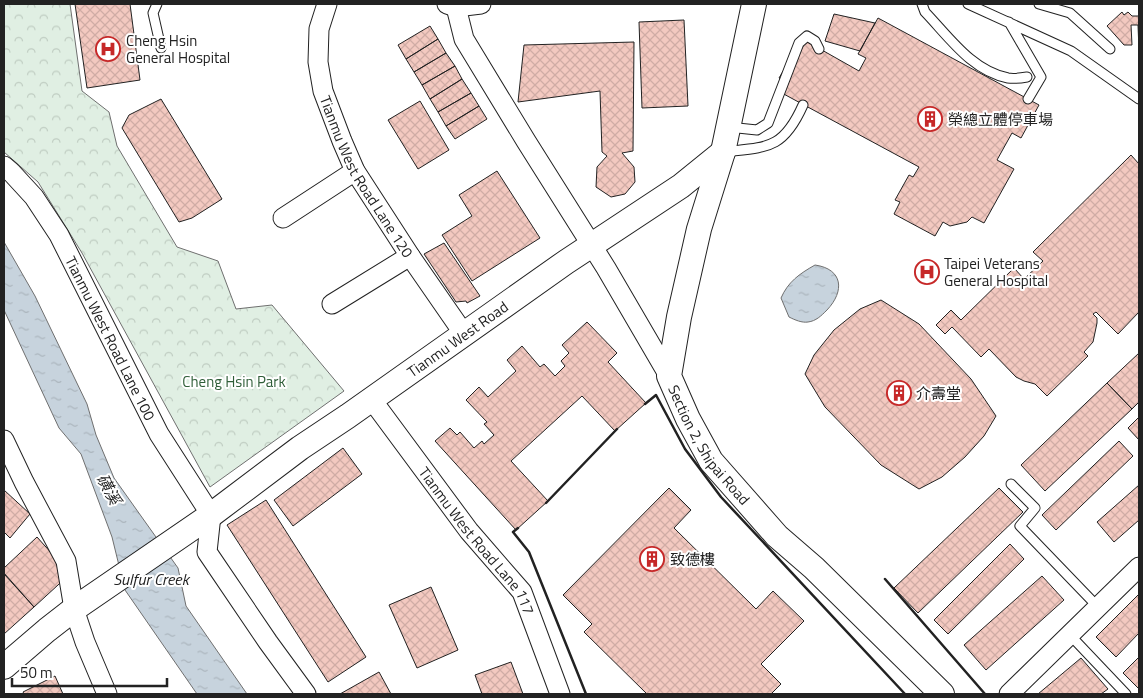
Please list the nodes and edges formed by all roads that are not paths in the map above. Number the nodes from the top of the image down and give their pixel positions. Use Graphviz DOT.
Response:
graph roads {
  1 [pos="157,4"];
  2 [pos="327,4"];
  3 [pos="481,4"];
  4 [pos="754,4"];
  5 [pos="922,4"];
  6 [pos="968,4"];
  7 [pos="1039,4"];
  8 [pos="451,5"];
  9 [pos="1009,22"];
  10 [pos="161,48"];
  11 [pos="820,49"];
  12 [pos="1110,49"];
  13 [pos="1027,78"];
  14 [pos="1028,99"];
  15 [pos="1139,99"];
  16 [pos="804,105"];
  17 [pos="728,127"];
  18 [pos="723,152"];
  19 [pos="4,166"];
  20 [pos="355,171"];
  21 [pos="284,218"];
  22 [pos="592,245"];
  23 [pos="410,256"];
  24 [pos="332,304"];
  25 [pos="464,334"];
  26 [pos="669,376"];
  27 [pos="372,400"];
  28 [pos="4,440"];
  29 [pos="4,463"];
  30 [pos="24,482"];
  31 [pos="1011,484"];
  32 [pos="202,520"];
  33 [pos="1139,567"];
  34 [pos="1098,607"];
  35 [pos="74,609"];
  36 [pos="1070,635"];
  37 [pos="4,667"];
  38 [pos="107,694"];
  39 [pos="306,694"];
  40 [pos="560,694"];
  41 [pos="942,694"];
  42 [pos="1009,694"];
  43 [pos="1126,694"];
  1 -- 10 [label="lane"];
  2 -- 20 [label="street, Tianmu West Road Lane 120"];
  3 -- 8 [label="street"];
  4 -- 17 [label="street, Section 2, Shipai Road"];
  5 -- 13 [label="lane"];
  6 -- 9 [label="lane"];
  7 -- 12 [label="lane"];
  8 -- 22 [label="street"];
  9 -- 14 [label="lane"];
  9 -- 15 [label="lane"];
  11 -- 17 [label="lane"];
  16 -- 18 [label="lane"];
  17 -- 18 [label="street, Section 2, Shipai Road"];
  18 -- 22 [label="street, Tianmu West Road"];
  18 -- 26 [label="street, Section 2, Shipai Road"];
  19 -- 32 [label="street, Tianmu West Road Lane 100"];
  20 -- 21 [label="street"];
  20 -- 23 [label="street, Tianmu West Road Lane 120"];
  22 -- 25 [label="street, Tianmu West Road"];
  22 -- 26 [label="street"];
  23 -- 24 [label="street"];
  23 -- 25 [label="street, Tianmu West Road Lane 120"];
  25 -- 27 [label="street, Tianmu West Road"];
  26 -- 41 [label="street, Section 2, Shipai Road"];
  27 -- 32 [label="street, Tianmu West Road"];
  27 -- 40 [label="street, Tianmu West Road Lane 117"];
  28 -- 30 [label="street"];
  29 -- 30 [label="street"];
  30 -- 35 [label="street"];
  31 -- 34 [label="lane"];
  32 -- 35 [label="street, Tianmu West Road"];
  32 -- 39 [label="street"];
  33 -- 34 [label="street"];
  34 -- 36 [label="street"];
  35 -- 37 [label="street"];
  35 -- 38 [label="street"];
  36 -- 42 [label="street"];
  36 -- 43 [label="lane"];
}
